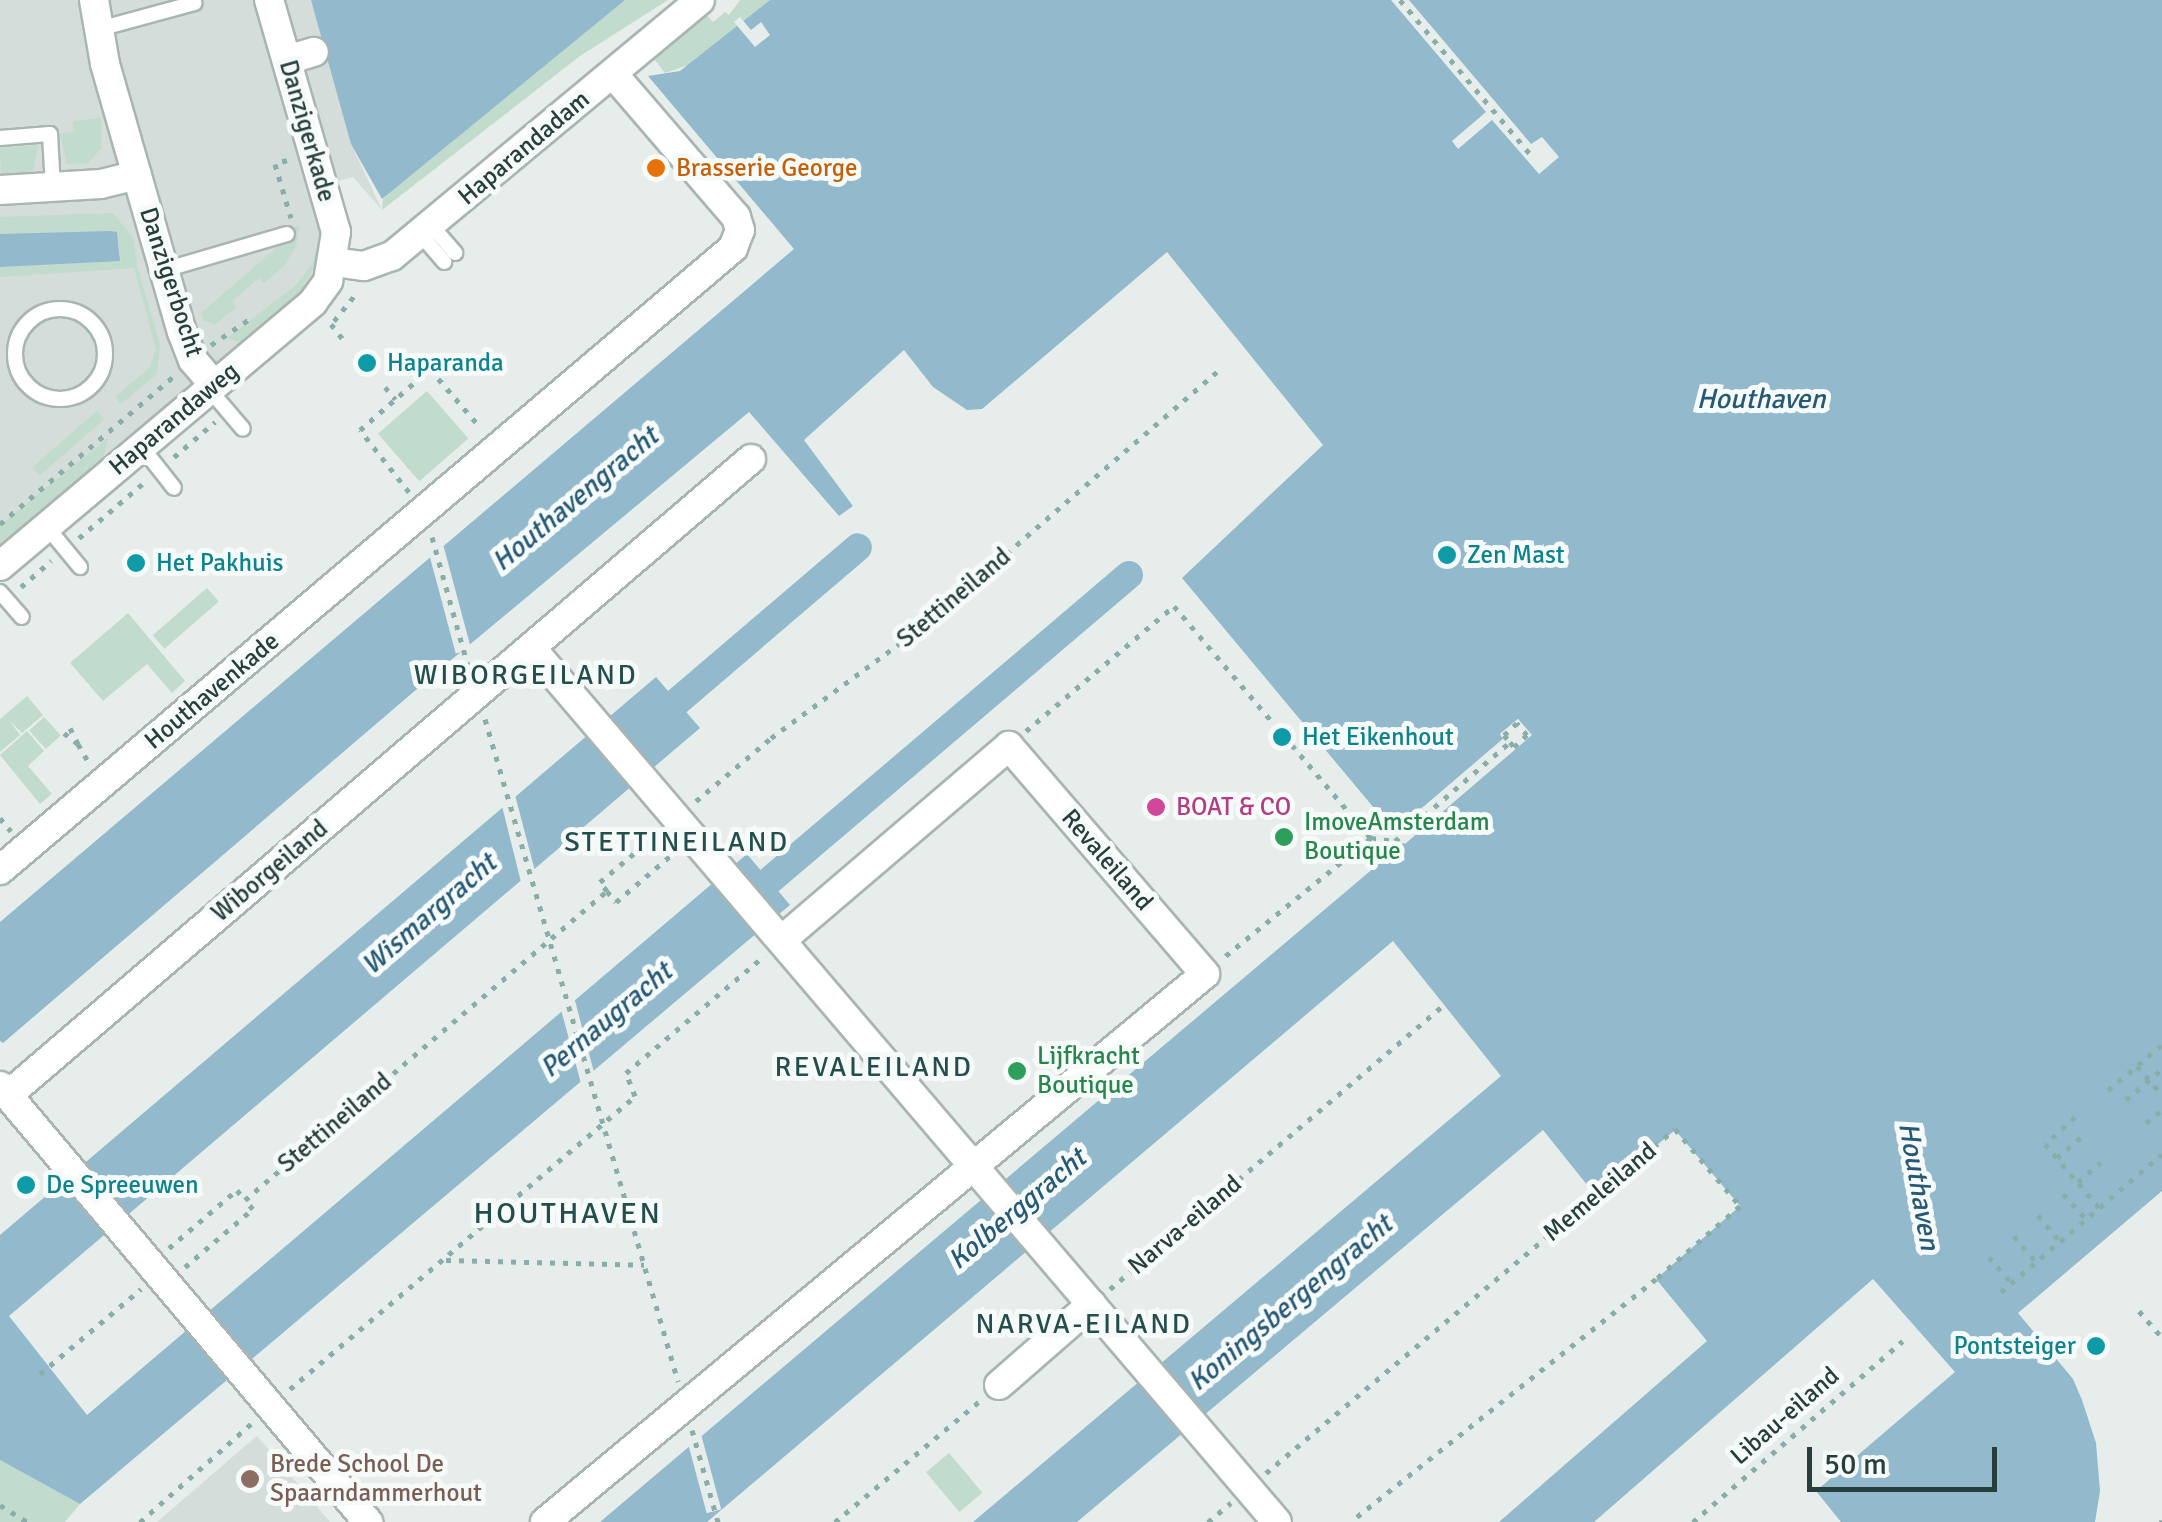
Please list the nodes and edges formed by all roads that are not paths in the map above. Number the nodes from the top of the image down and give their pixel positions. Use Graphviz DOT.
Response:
graph roads {
  1 [pos="94,0"];
  2 [pos="270,0"];
  3 [pos="700,0"];
  4 [pos="195,4"];
  5 [pos="99,29"];
  6 [pos="613,74"];
  7 [pos="0,138"];
  8 [pos="136,175"];
  9 [pos="53,187"];
  10 [pos="0,190"];
  11 [pos="426,229"];
  12 [pos="286,234"];
  13 [pos="449,257"];
  14 [pos="334,262"];
  15 [pos="164,270"];
  16 [pos="25,382"];
  17 [pos="212,387"];
  18 [pos="243,429"];
  19 [pos="142,446"];
  20 [pos="751,459"];
  21 [pos="174,488"];
  22 [pos="46,526"];
  23 [pos="0,566"];
  24 [pos="80,566"];
  25 [pos="0,592"];
  26 [pos="22,617"];
  27 [pos="533,650"];
  28 [pos="0,870"];
  29 [pos="780,938"];
  30 [pos="4,1090"];
  31 [pos="981,1173"];
  32 [pos="1092,1304"];
  33 [pos="999,1385"];
  34 [pos="368,1522"];
  35 [pos="545,1522"];
  36 [pos="1277,1522"];
  1 -- 5 [label="street, Danzigerbocht"];
  2 -- 14 [label="street, Danzigerkade"];
  3 -- 6 [label="street, Haparandadam"];
  4 -- 5 [label="lane"];
  5 -- 8 [label="street, Danzigerbocht"];
  6 -- 11 [label="street, Haparandadam"];
  6 -- 28 [label="street, Houthavenkade"];
  7 -- 9 [label="lane"];
  8 -- 9 [label="street, Danzigerbocht"];
  8 -- 15 [label="street, Danzigerbocht"];
  9 -- 10 [label="street, Danzigerbocht"];
  11 -- 13 [label="lane"];
  11 -- 14 [label="street, Haparandadam"];
  12 -- 15 [label="lane"];
  14 -- 17 [label="street, Haparandaweg"];
  15 -- 17 [label="street, Danzigerbocht"];
  16 -- 16 [label="lane"];
  17 -- 18 [label="lane"];
  17 -- 19 [label="street, Haparandaweg"];
  19 -- 21 [label="lane"];
  19 -- 22 [label="street, Haparandaweg"];
  20 -- 27 [label="street, Wiborgeiland"];
  22 -- 23 [label="street, Haparandaweg"];
  22 -- 24 [label="lane"];
  25 -- 26 [label="lane"];
  27 -- 29 [label="street"];
  27 -- 30 [label="street, Wiborgeiland"];
  29 -- 31 [label="street"];
  29 -- 31 [label="street, Revaleiland"];
  30 -- 34 [label="street, Wiborgeiland"];
  31 -- 32 [label="street"];
  31 -- 35 [label="street"];
  32 -- 33 [label="street"];
  32 -- 36 [label="street"];
}
